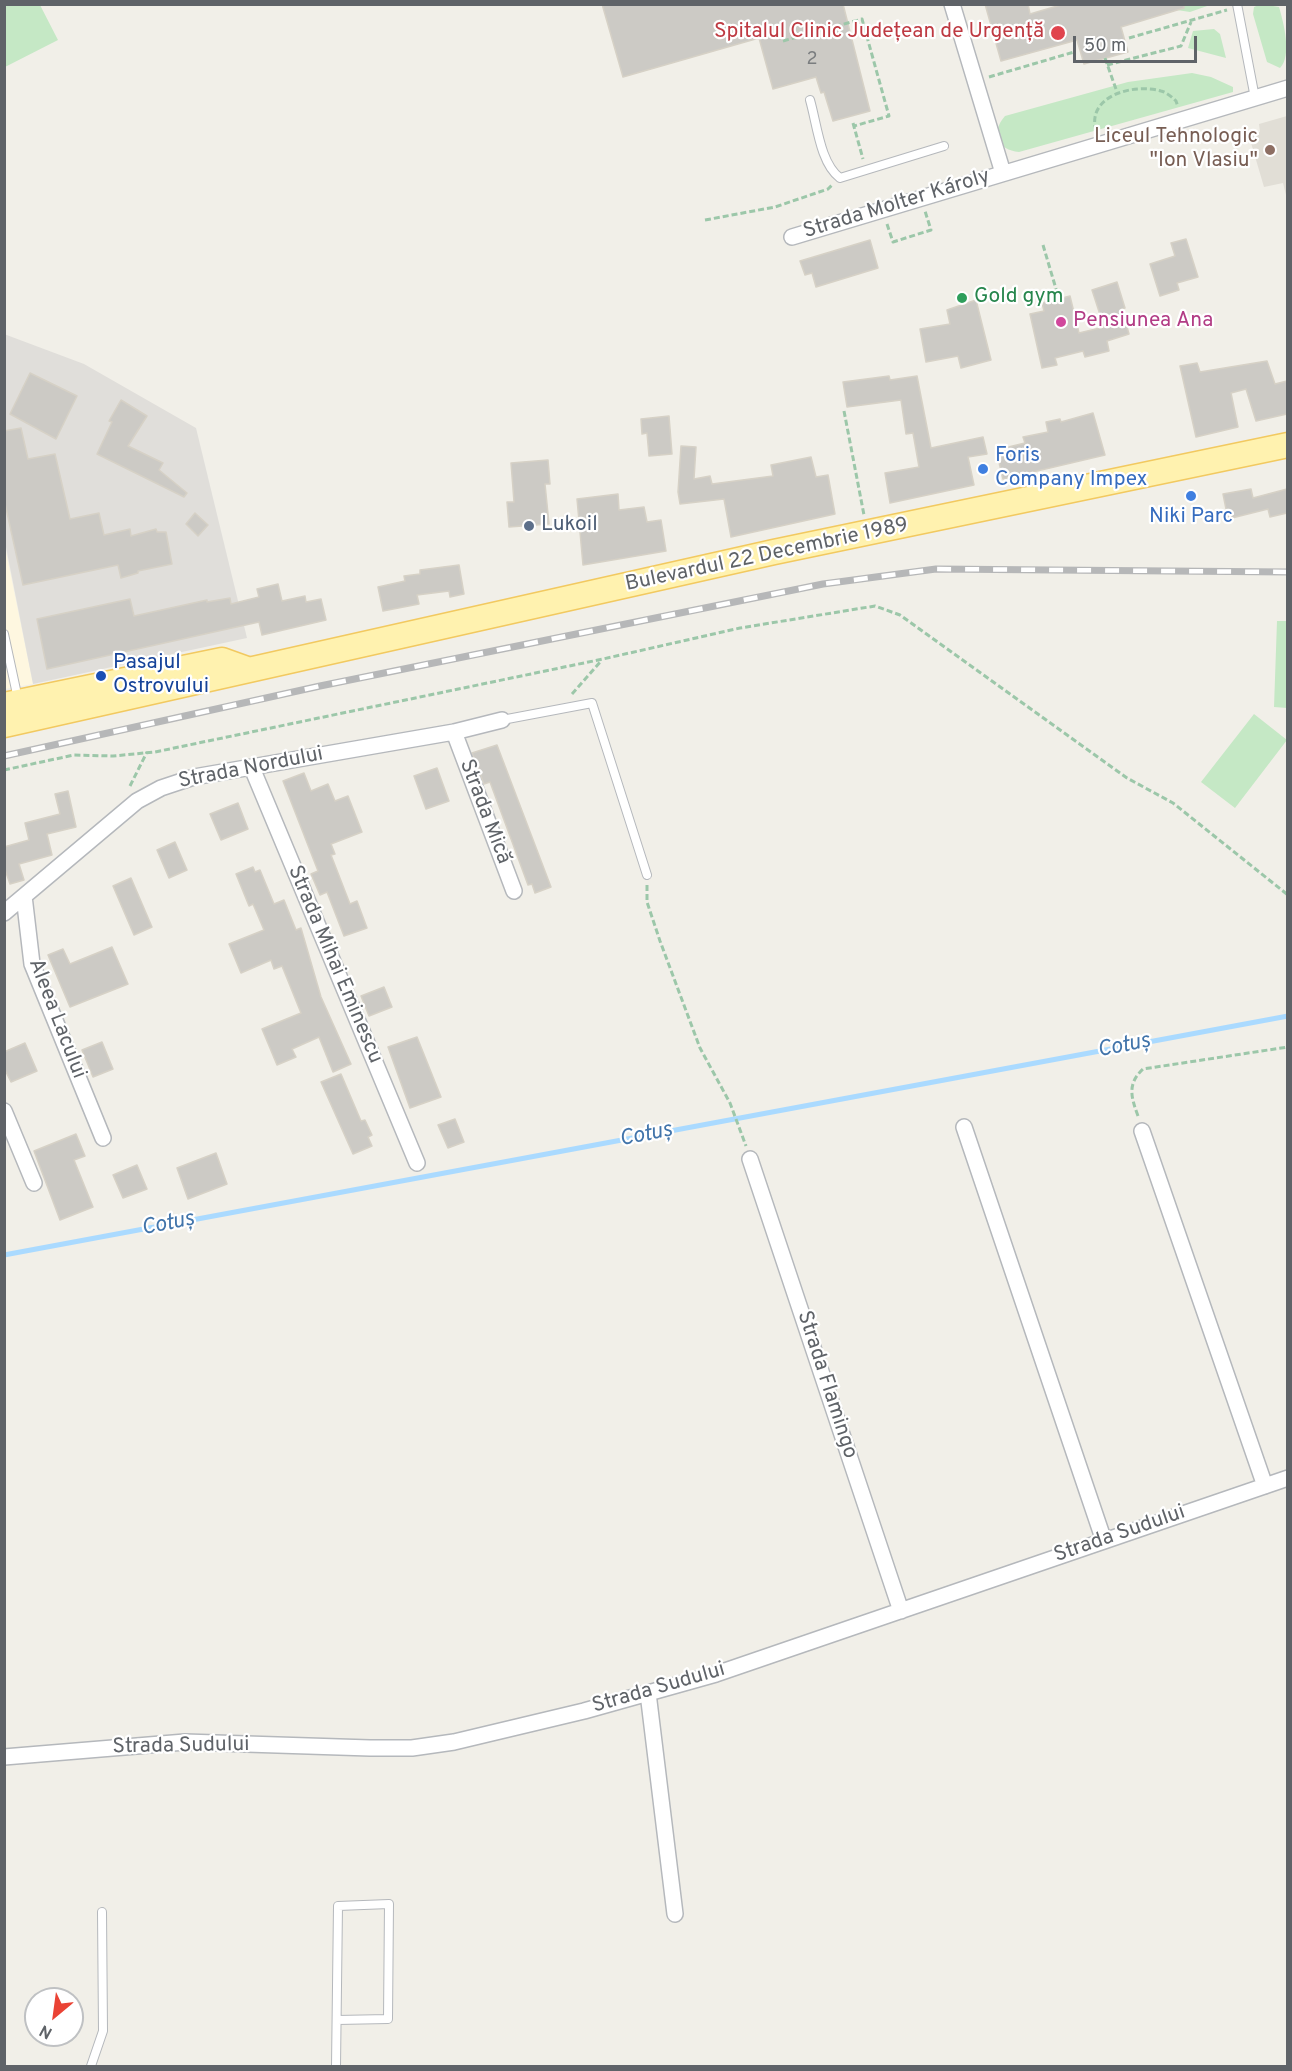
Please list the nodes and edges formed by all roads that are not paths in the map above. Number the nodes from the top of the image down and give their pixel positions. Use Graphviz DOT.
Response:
graph roads {
  1 [pos="952,4"];
  2 [pos="1238,6"];
  3 [pos="1287,88"];
  4 [pos="1255,98"];
  5 [pos="810,100"];
  6 [pos="944,146"];
  7 [pos="1003,173"];
  8 [pos="792,237"];
  9 [pos="1287,445"];
  10 [pos="4,634"];
  11 [pos="13,713"];
  12 [pos="502,720"];
  13 [pos="454,732"];
  14 [pos="252,768"];
  15 [pos="647,875"];
  16 [pos="514,891"];
  17 [pos="24,896"];
  18 [pos="4,913"];
  19 [pos="4,1112"];
  20 [pos="964,1127"];
  21 [pos="1142,1131"];
  22 [pos="103,1138"];
  23 [pos="750,1159"];
  24 [pos="417,1163"];
  25 [pos="34,1183"];
  26 [pos="1287,1478"];
  27 [pos="1265,1486"];
  28 [pos="1104,1541"];
  29 [pos="901,1611"];
  30 [pos="648,1693"];
  31 [pos="4,1757"];
  32 [pos="102,1912"];
  33 [pos="675,1914"];
  34 [pos="337,2020"];
  35 [pos="90,2067"];
  36 [pos="336,2067"];
  1 -- 7 [label="street, Strada Molter Károly"];
  2 -- 4 [label="lane"];
  3 -- 4 [label="street, Strada Molter Károly"];
  4 -- 7 [label="street, Strada Molter Károly"];
  5 -- 6 [label="lane"];
  7 -- 8 [label="street, Strada Molter Károly"];
  9 -- 11 [label="main road, Bulevardul 22 Decembrie 1989"];
  10 -- 11 [label="lane"];
  12 -- 13 [label="street, Strada Nordului"];
  12 -- 15 [label="lane"];
  13 -- 14 [label="street, Strada Nordului"];
  13 -- 16 [label="street, Strada Mică"];
  14 -- 17 [label="street, Strada Nordului"];
  14 -- 24 [label="street, Strada Mihai Eminescu"];
  17 -- 18 [label="street, Strada Nordului"];
  17 -- 22 [label="street, Aleea Lacului"];
  19 -- 25 [label="street"];
  20 -- 28 [label="street"];
  21 -- 27 [label="street"];
  23 -- 29 [label="street, Strada Flamingo"];
  26 -- 27 [label="street, Strada Sudului"];
  27 -- 28 [label="street, Strada Sudului"];
  28 -- 29 [label="street, Strada Sudului"];
  29 -- 30 [label="street, Strada Sudului"];
  30 -- 31 [label="street, Strada Sudului"];
  30 -- 33 [label="street"];
  32 -- 35 [label="lane"];
  34 -- 34 [label="lane"];
  34 -- 36 [label="lane"];
}
